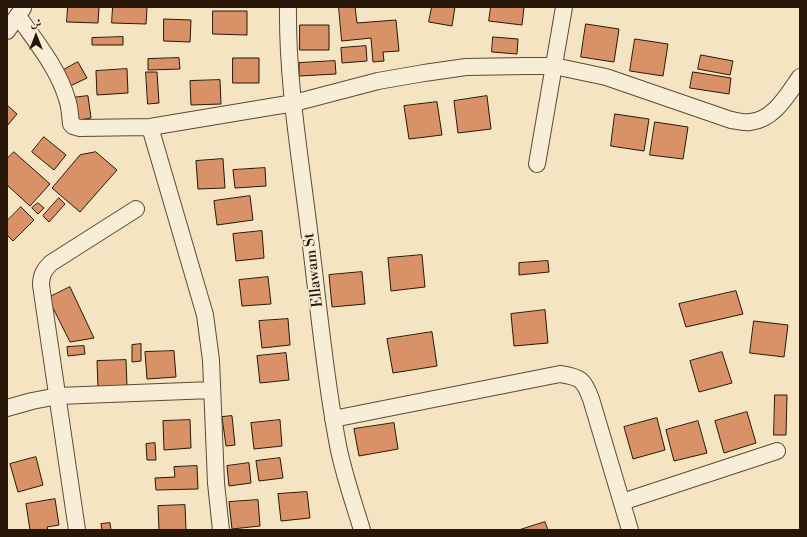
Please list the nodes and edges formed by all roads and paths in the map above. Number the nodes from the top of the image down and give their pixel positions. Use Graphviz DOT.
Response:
graph roads {
  1 [pos="288,7"];
  2 [pos="564,7"];
  3 [pos="21,11"];
  4 [pos="7,31"];
  5 [pos="554,66"];
  6 [pos="800,77"];
  7 [pos="294,103"];
  8 [pos="150,127"];
  9 [pos="537,164"];
  10 [pos="136,209"];
  11 [pos="212,390"];
  12 [pos="58,396"];
  13 [pos="7,408"];
  14 [pos="333,419"];
  15 [pos="778,451"];
  16 [pos="622,502"];
  17 [pos="77,530"];
  18 [pos="221,530"];
  19 [pos="362,530"];
  20 [pos="630,530"];
  1 -- 7 [label="street, Ellawam St"];
  2 -- 5 [label="street"];
  3 -- 4 [label="street"];
  3 -- 8 [label="street"];
  5 -- 6 [label="street"];
  5 -- 7 [label="street"];
  5 -- 9 [label="street"];
  7 -- 8 [label="street"];
  7 -- 14 [label="street, Ellawam St"];
  8 -- 11 [label="street"];
  10 -- 12 [label="street"];
  11 -- 12 [label="street"];
  11 -- 18 [label="street"];
  12 -- 13 [label="street"];
  12 -- 17 [label="street"];
  14 -- 16 [label="street"];
  14 -- 19 [label="street, Ellawam St"];
  15 -- 16 [label="street"];
  16 -- 20 [label="street"];
}
